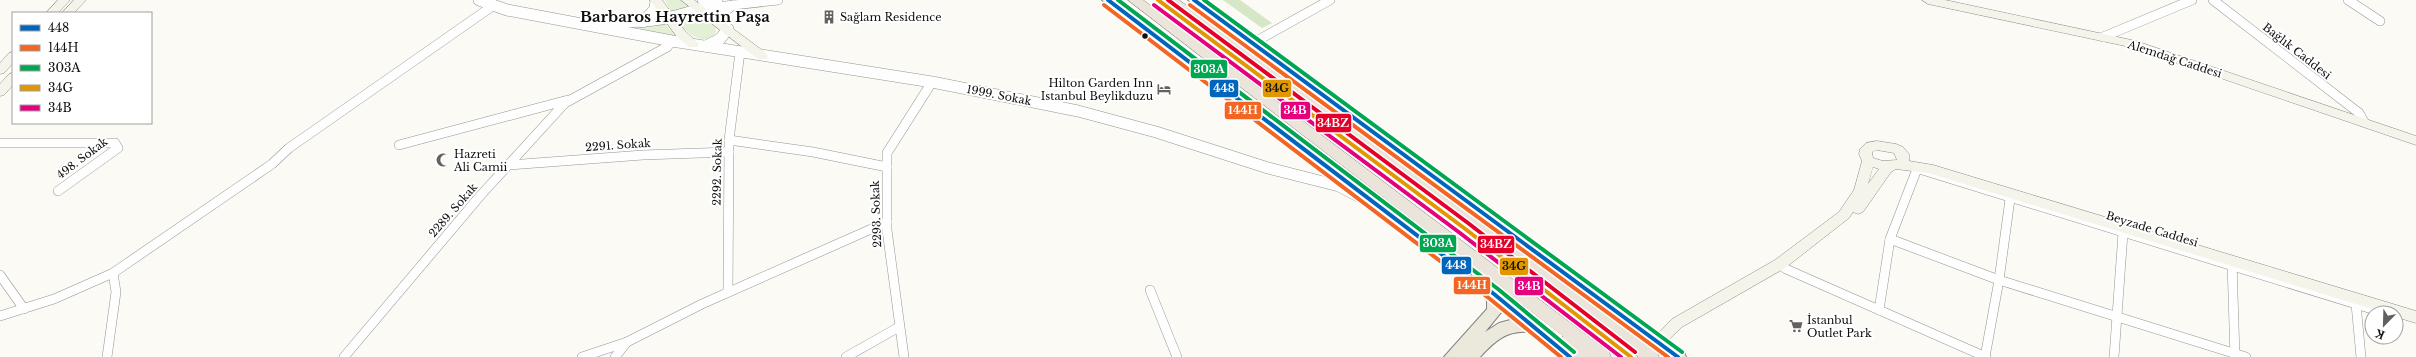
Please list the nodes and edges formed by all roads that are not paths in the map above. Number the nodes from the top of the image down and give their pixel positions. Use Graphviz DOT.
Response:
graph roads {
  1 [pos="64,0"];
  2 [pos="80,0"];
  3 [pos="479,0"];
  4 [pos="656,0"];
  5 [pos="687,0"];
  6 [pos="778,0"];
  7 [pos="1108,0"];
  8 [pos="1135,0"];
  9 [pos="1170,0"];
  10 [pos="1194,0"];
  11 [pos="1330,0"];
  12 [pos="1928,0"];
  13 [pos="2192,0"];
  14 [pos="2213,0"];
  15 [pos="2348,0"];
  16 [pos="736,4"];
  17 [pos="494,5"];
  18 [pos="701,5"];
  19 [pos="53,12"];
  20 [pos="69,12"];
  21 [pos="670,18"];
  22 [pos="2380,21"];
  23 [pos="642,22"];
  24 [pos="725,26"];
  25 [pos="2103,38"];
  26 [pos="672,41"];
  27 [pos="1253,43"];
  28 [pos="693,44"];
  29 [pos="706,46"];
  30 [pos="740,52"];
  31 [pos="762,56"];
  32 [pos="12,57"];
  33 [pos="0,70"];
  34 [pos="12,78"];
  35 [pos="932,82"];
  36 [pos="0,92"];
  37 [pos="571,99"];
  38 [pos="2364,122"];
  39 [pos="729,140"];
  40 [pos="2416,141"];
  41 [pos="0,143"];
  42 [pos="399,145"];
  43 [pos="729,152"];
  44 [pos="1897,160"];
  45 [pos="1868,161"];
  46 [pos="509,164"];
  47 [pos="887,167"];
  48 [pos="1915,167"];
  49 [pos="58,191"];
  50 [pos="2010,198"];
  51 [pos="1375,206"];
  52 [pos="887,222"];
  53 [pos="2123,233"];
  54 [pos="1890,239"];
  55 [pos="2232,264"];
  56 [pos="1486,266"];
  57 [pos="1783,266"];
  58 [pos="112,273"];
  59 [pos="0,275"];
  60 [pos="1999,280"];
  61 [pos="1150,290"];
  62 [pos="728,292"];
  63 [pos="1494,294"];
  64 [pos="2356,304"];
  65 [pos="2364,305"];
  66 [pos="2373,305"];
  67 [pos="2374,305"];
  68 [pos="24,308"];
  69 [pos="1879,310"];
  70 [pos="2416,310"];
  71 [pos="2404,311"];
  72 [pos="2404,314"];
  73 [pos="0,316"];
  74 [pos="2404,316"];
  75 [pos="2116,317"];
  76 [pos="2416,317"];
  77 [pos="2416,322"];
  78 [pos="1534,326"];
  79 [pos="899,327"];
  80 [pos="627,342"];
  81 [pos="1658,344"];
  82 [pos="2235,355"];
  83 [pos="107,357"];
  84 [pos="344,357"];
  85 [pos="582,357"];
  86 [pos="615,357"];
  87 [pos="846,357"];
  88 [pos="904,357"];
  89 [pos="1176,357"];
  90 [pos="1452,357"];
  91 [pos="1470,357"];
  92 [pos="1570,357"];
  93 [pos="1586,357"];
  94 [pos="1603,357"];
  95 [pos="1678,357"];
  96 [pos="1985,357"];
  97 [pos="2114,357"];
  98 [pos="2246,357"];
  99 [pos="2361,357"];
  1 -- 19 [label="main road"];
  2 -- 20 [label="main road"];
  3 -- 17 [label="street, 1999. Sokak"];
  4 -- 21 [label="main road"];
  4 -- 23 [label="street"];
  5 -- 18 [label="main road"];
  6 -- 16 [label="street"];
  7 -- 51 [label="main road"];
  8 -- 56 [label="highway"];
  9 -- 81 [label="highway"];
  10 -- 27 [label="main road"];
  11 -- 27 [label="street"];
  12 -- 25 [label="main road, Alemdağ Caddesi"];
  13 -- 25 [label="street"];
  14 -- 38 [label="street, Bağlık Caddesi"];
  15 -- 22 [label="street"];
  16 -- 18 [label="street"];
  16 -- 24 [label="street"];
  17 -- 23 [label="street"];
  17 -- 26 [label="street, 1999. Sokak"];
  17 -- 58 [label="street"];
  18 -- 21 [label="street"];
  18 -- 24 [label="main road"];
  21 -- 23 [label="street"];
  21 -- 28 [label="main road"];
  24 -- 29 [label="street"];
  24 -- 31 [label="main road"];
  25 -- 38 [label="main road, Alemdağ Caddesi"];
  26 -- 28 [label="street, 1999. Sokak"];
  26 -- 37 [label="street, 2289. Sokak"];
  27 -- 81 [label="main road"];
  28 -- 29 [label="street, 1999. Sokak"];
  29 -- 30 [label="street, 1999. Sokak"];
  30 -- 31 [label="street, 1999. Sokak"];
  30 -- 39 [label="street, 2292. Sokak"];
  31 -- 35 [label="street, 1999. Sokak"];
  32 -- 33 [label="main road"];
  34 -- 36 [label="main road"];
  35 -- 47 [label="street, 2293. Sokak"];
  35 -- 51 [label="street, 1999. Sokak"];
  37 -- 42 [label="street"];
  37 -- 46 [label="street, 2289. Sokak"];
  38 -- 40 [label="main road, Alemdağ Caddesi"];
  39 -- 43 [label="street, 2292. Sokak"];
  39 -- 47 [label="street"];
  41 -- 49 [label="street, 498. Sokak"];
  43 -- 46 [label="street, 2291. Sokak"];
  43 -- 62 [label="street, 2292. Sokak"];
  44 -- 45 [label="main road"];
  44 -- 45 [label="main road"];
  44 -- 48 [label="main road"];
  44 -- 57 [label="main road"];
  44 -- 67 [label="main road"];
  45 -- 57 [label="main road"];
  46 -- 84 [label="street, 2289. Sokak"];
  47 -- 52 [label="street, 2293. Sokak"];
  48 -- 50 [label="street, Beyzade Caddesi"];
  48 -- 54 [label="street"];
  48 -- 55 [label="main road"];
  50 -- 53 [label="street, Beyzade Caddesi"];
  50 -- 60 [label="street"];
  51 -- 63 [label="main road"];
  52 -- 62 [label="street"];
  52 -- 79 [label="street, 2293. Sokak"];
  53 -- 55 [label="street, Beyzade Caddesi"];
  53 -- 75 [label="street"];
  54 -- 60 [label="street"];
  54 -- 69 [label="street"];
  55 -- 64 [label="street, Beyzade Caddesi"];
  55 -- 66 [label="main road"];
  55 -- 82 [label="street"];
  56 -- 93 [label="highway"];
  56 -- 94 [label="highway"];
  57 -- 69 [label="street"];
  57 -- 81 [label="main road"];
  58 -- 68 [label="street"];
  58 -- 83 [label="street"];
  59 -- 68 [label="street"];
  60 -- 75 [label="street"];
  60 -- 96 [label="street"];
  61 -- 89 [label="street"];
  62 -- 80 [label="street"];
  63 -- 78 [label="main road"];
  63 -- 90 [label="main road"];
  64 -- 65 [label="street, Beyzade Caddesi"];
  64 -- 99 [label="street"];
  68 -- 73 [label="street"];
  69 -- 96 [label="street"];
  70 -- 71 [label="main road"];
  72 -- 76 [label="main road"];
  74 -- 77 [label="street, Beyzade Caddesi"];
  75 -- 82 [label="street"];
  75 -- 97 [label="street"];
  78 -- 91 [label="main road"];
  78 -- 92 [label="main road"];
  79 -- 87 [label="street"];
  79 -- 88 [label="street, 2293. Sokak"];
  80 -- 85 [label="street"];
  80 -- 86 [label="street"];
  81 -- 95 [label="main road"];
  82 -- 98 [label="street"];
}
